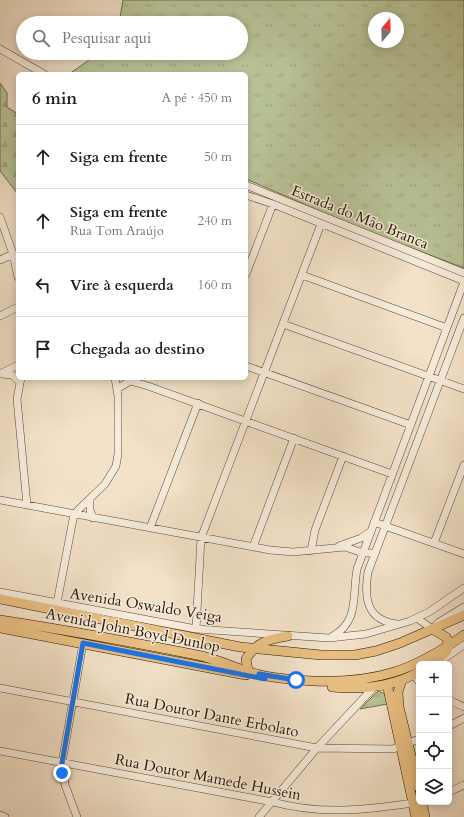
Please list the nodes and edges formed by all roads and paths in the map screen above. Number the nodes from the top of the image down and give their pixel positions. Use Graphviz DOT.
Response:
graph roads {
  1 [pos="0,49"];
  2 [pos="16,58"];
  3 [pos="19,60"];
  4 [pos="40,72"];
  5 [pos="248,186"];
  6 [pos="248,196"];
  7 [pos="273,204"];
  8 [pos="0,217"];
  9 [pos="321,224"];
  10 [pos="341,224"];
  11 [pos="360,240"];
  12 [pos="13,254"];
  13 [pos="249,257"];
  14 [pos="0,260"];
  15 [pos="16,268"];
  16 [pos="464,273"];
  17 [pos="302,275"];
  18 [pos="464,282"];
  19 [pos="16,308"];
  20 [pos="0,316"];
  21 [pos="464,318"];
  22 [pos="283,324"];
  23 [pos="447,328"];
  24 [pos="16,366"];
  25 [pos="248,367"];
  26 [pos="264,372"];
  27 [pos="1,374"];
  28 [pos="428,377"];
  29 [pos="16,378"];
  30 [pos="20,380"];
  31 [pos="115,380"];
  32 [pos="134,380"];
  33 [pos="440,381"];
  34 [pos="148,386"];
  35 [pos="117,389"];
  36 [pos="464,389"];
  37 [pos="198,403"];
  38 [pos="246,421"];
  39 [pos="411,425"];
  40 [pos="294,438"];
  41 [pos="343,456"];
  42 [pos="464,465"];
  43 [pos="392,474"];
  44 [pos="90,499"];
  45 [pos="0,500"];
  46 [pos="27,505"];
  47 [pos="74,514"];
  48 [pos="93,518"];
  49 [pos="374,522"];
  50 [pos="386,526"];
  51 [pos="150,528"];
  52 [pos="370,532"];
  53 [pos="201,538"];
  54 [pos="434,543"];
  55 [pos="253,547"];
  56 [pos="337,547"];
  57 [pos="311,551"];
  58 [pos="363,553"];
  59 [pos="375,553"];
  60 [pos="464,554"];
  61 [pos="464,588"];
  62 [pos="0,592"];
  63 [pos="0,599"];
  64 [pos="57,603"];
  65 [pos="464,607"];
  66 [pos="464,615"];
  67 [pos="417,618"];
  68 [pos="0,620"];
  69 [pos="402,624"];
  70 [pos="0,628"];
  71 [pos="196,628"];
  72 [pos="432,629"];
  73 [pos="464,635"];
  74 [pos="288,636"];
  75 [pos="329,638"];
  76 [pos="83,643"];
  77 [pos="464,645"];
  78 [pos="449,646"];
  79 [pos="254,649"];
  80 [pos="436,661"];
  81 [pos="440,661"];
  82 [pos="248,671"];
  83 [pos="416,676"];
  84 [pos="262,677"];
  85 [pos="402,680"];
  86 [pos="306,683"];
  87 [pos="387,684"];
  88 [pos="374,687"];
  89 [pos="0,688"];
  90 [pos="452,701"];
  91 [pos="72,702"];
  92 [pos="464,707"];
  93 [pos="464,718"];
  94 [pos="452,724"];
  95 [pos="416,740"];
  96 [pos="404,745"];
  97 [pos="317,748"];
  98 [pos="0,751"];
  99 [pos="62,763"];
  100 [pos="416,779"];
  101 [pos="464,785"];
  102 [pos="452,791"];
  103 [pos="416,794"];
  104 [pos="273,802"];
  105 [pos="416,802"];
  106 [pos="418,805"];
  107 [pos="419,805"];
  108 [pos="0,815"];
  109 [pos="5,817"];
  110 [pos="77,817"];
  111 [pos="259,817"];
  112 [pos="416,817"];
  113 [pos="425,817"];
  1 -- 2 [label="street"];
  3 -- 4 [label="street"];
  5 -- 10 [label="street, Estrada do Mão Branca"];
  6 -- 7 [label="street"];
  7 -- 9 [label="street"];
  7 -- 13 [label="street"];
  8 -- 12 [label="street"];
  9 -- 11 [label="street"];
  9 -- 17 [label="street"];
  10 -- 11 [label="street"];
  10 -- 16 [label="street, Estrada do Mão Branca"];
  11 -- 18 [label="street"];
  12 -- 14 [label="street"];
  12 -- 15 [label="street"];
  17 -- 22 [label="street"];
  17 -- 23 [label="street"];
  18 -- 23 [label="street"];
  19 -- 20 [label="street"];
  21 -- 33 [label="street"];
  22 -- 26 [label="street"];
  22 -- 28 [label="street"];
  23 -- 28 [label="street"];
  24 -- 27 [label="street"];
  25 -- 26 [label="street"];
  26 -- 38 [label="street"];
  26 -- 39 [label="street"];
  27 -- 29 [label="street"];
  28 -- 33 [label="street"];
  28 -- 39 [label="street"];
  30 -- 46 [label="street"];
  31 -- 35 [label="street"];
  32 -- 34 [label="street"];
  33 -- 36 [label="street"];
  33 -- 50 [label="street"];
  34 -- 35 [label="street"];
  34 -- 37 [label="street"];
  35 -- 44 [label="street"];
  37 -- 38 [label="street"];
  37 -- 51 [label="street"];
  38 -- 40 [label="street"];
  38 -- 53 [label="street"];
  39 -- 43 [label="street"];
  40 -- 41 [label="street"];
  40 -- 55 [label="street"];
  41 -- 43 [label="street"];
  41 -- 57 [label="street"];
  42 -- 54 [label="street"];
  43 -- 49 [label="street"];
  44 -- 47 [label="street"];
  44 -- 48 [label="street"];
  45 -- 46 [label="street"];
  46 -- 47 [label="street"];
  47 -- 48 [label="street"];
  47 -- 64 [label="street"];
  48 -- 51 [label="street"];
  49 -- 50 [label="street"];
  49 -- 52 [label="street"];
  50 -- 54 [label="street"];
  50 -- 59 [label="street"];
  51 -- 53 [label="street"];
  52 -- 56 [label="street"];
  52 -- 58 [label="street"];
  53 -- 55 [label="street"];
  53 -- 71 [label="street"];
  54 -- 60 [label="street"];
  55 -- 57 [label="street"];
  56 -- 57 [label="street"];
  56 -- 58 [label="street"];
  58 -- 59 [label="street"];
  58 -- 75 [label="street"];
  59 -- 69 [label="street"];
  61 -- 67 [label="street, Avenida Oswaldo Veiga"];
  62 -- 64 [label="street, Avenida Oswaldo Veiga"];
  63 -- 79 [label="main road, Avenida John Boyd Dunlop"];
  64 -- 71 [label="street, Avenida Oswaldo Veiga"];
  65 -- 72 [label="street"];
  66 -- 72 [label="main road, Avenida John Boyd Dunlop"];
  67 -- 69 [label="street, Avenida Oswaldo Veiga"];
  67 -- 72 [label="street"];
  68 -- 82 [label="main road, Avenida John Boyd Dunlop"];
  69 -- 75 [label="street, Avenida Oswaldo Veiga"];
  70 -- 76 [label="main road"];
  71 -- 74 [label="street, Avenida Oswaldo Veiga"];
  72 -- 78 [label="main road"];
  72 -- 79 [label="main road, Avenida John Boyd Dunlop"];
  73 -- 78 [label="main road"];
  74 -- 75 [label="street, Avenida Oswaldo Veiga"];
  74 -- 79 [label="main road"];
  76 -- 84 [label="main road"];
  76 -- 91 [label="street"];
  77 -- 81 [label="street"];
  78 -- 80 [label="main road"];
  78 -- 86 [label="main road"];
  79 -- 82 [label="main road"];
  82 -- 84 [label="main road, Avenida John Boyd Dunlop"];
  83 -- 85 [label="main road"];
  84 -- 86 [label="main road"];
  85 -- 87 [label="main road"];
  85 -- 96 [label="main road"];
  86 -- 88 [label="main road"];
  87 -- 88 [label="main road"];
  87 -- 96 [label="main road"];
  88 -- 97 [label="street"];
  89 -- 91 [label="street, Rua Doutor Dante Erbolato"];
  90 -- 92 [label="street"];
  91 -- 97 [label="street, Rua Doutor Dante Erbolato"];
  91 -- 99 [label="street"];
  93 -- 94 [label="street"];
  95 -- 96 [label="street, Rua Doutor Dante Erbolato"];
  96 -- 97 [label="street, Rua Doutor Dante Erbolato"];
  96 -- 100 [label="main road"];
  96 -- 103 [label="main road"];
  97 -- 104 [label="street"];
  98 -- 99 [label="street, Rua Doutor Mamede Hussein"];
  99 -- 104 [label="street, Rua Doutor Mamede Hussein"];
  99 -- 110 [label="street"];
  101 -- 102 [label="street"];
  104 -- 105 [label="street, Rua Doutor Mamede Hussein"];
  104 -- 111 [label="street"];
  106 -- 112 [label="main road"];
  107 -- 113 [label="main road"];
  108 -- 109 [label="street"];
}
